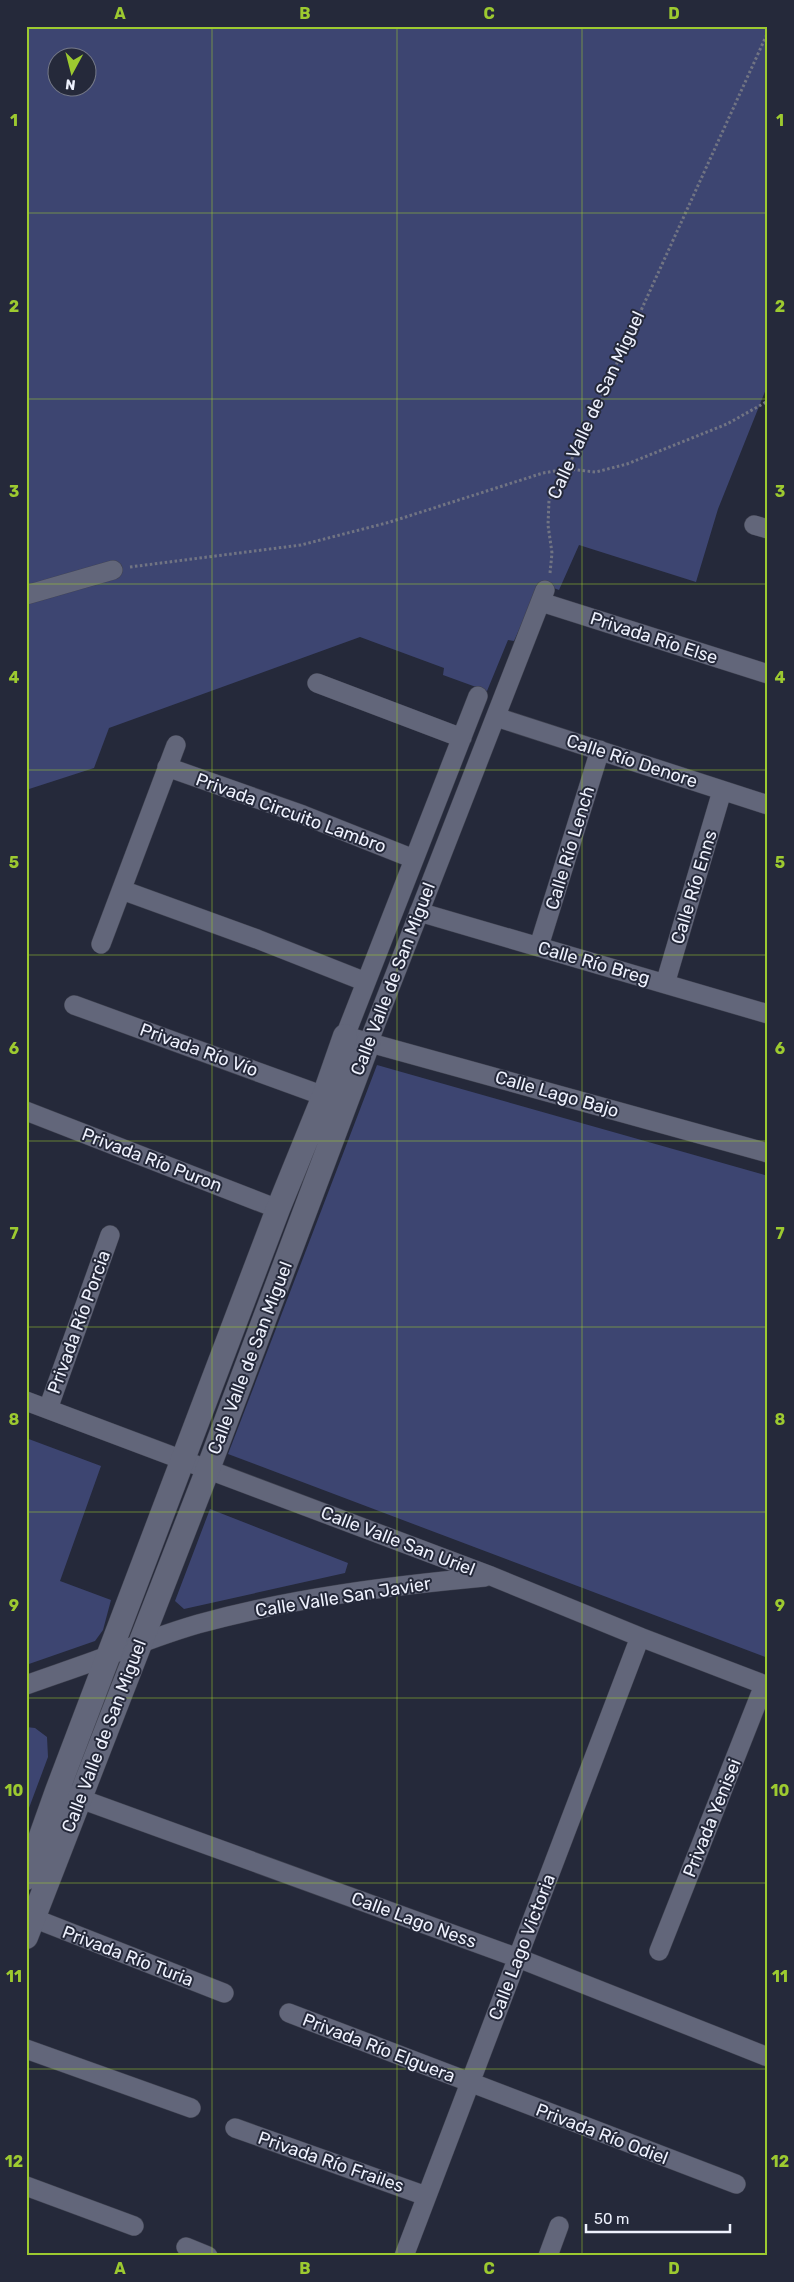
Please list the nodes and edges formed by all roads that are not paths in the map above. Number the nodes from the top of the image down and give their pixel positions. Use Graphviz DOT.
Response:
graph roads {
  1 [pos="114,570"];
  2 [pos="26,595"];
  3 [pos="543,596"];
  4 [pos="768,674"];
  5 [pos="317,684"];
  6 [pos="478,696"];
  7 [pos="496,717"];
  8 [pos="462,738"];
  9 [pos="176,745"];
  10 [pos="600,750"];
  11 [pos="166,767"];
  12 [pos="722,791"];
  13 [pos="768,805"];
  14 [pos="414,859"];
  15 [pos="122,890"];
  16 [pos="419,912"];
  17 [pos="101,944"];
  18 [pos="539,946"];
  19 [pos="366,982"];
  20 [pos="665,984"];
  21 [pos="74,1005"];
  22 [pos="768,1014"];
  23 [pos="345,1036"];
  24 [pos="369,1041"];
  25 [pos="324,1096"];
  26 [pos="26,1110"];
  27 [pos="768,1153"];
  28 [pos="278,1209"];
  29 [pos="110,1235"];
  30 [pos="26,1401"];
  31 [pos="48,1409"];
  32 [pos="184,1460"];
  33 [pos="208,1469"];
  34 [pos="491,1576"];
  35 [pos="640,1637"];
  36 [pos="141,1642"];
  37 [pos="110,1656"];
  38 [pos="26,1685"];
  39 [pos="766,1685"];
  40 [pos="68,1794"];
  41 [pos="26,1878"];
  42 [pos="30,1928"];
  43 [pos="659,1951"];
  44 [pos="518,1958"];
  45 [pos="224,1992"];
  46 [pos="289,2013"];
  47 [pos="26,2049"];
  48 [pos="768,2057"];
  49 [pos="469,2083"];
  50 [pos="191,2108"];
  51 [pos="234,2128"];
  52 [pos="736,2184"];
  53 [pos="26,2186"];
  54 [pos="426,2196"];
  55 [pos="134,2226"];
  56 [pos="559,2226"];
  57 [pos="186,2248"];
  58 [pos="208,2256"];
  59 [pos="404,2256"];
  60 [pos="548,2256"];
  1 -- 2 [label="street"];
  3 -- 4 [label="street, Privada Río Else"];
  3 -- 7 [label="street, Calle Valle de San Miguel"];
  5 -- 8 [label="street"];
  6 -- 8 [label="street, Calle Valle de San Miguel"];
  7 -- 10 [label="street, Calle Río Denore"];
  7 -- 16 [label="street, Calle Valle de San Miguel"];
  8 -- 14 [label="street, Calle Valle de San Miguel"];
  9 -- 11 [label="street"];
  10 -- 12 [label="street, Calle Río Denore"];
  10 -- 18 [label="street, Calle Río Lench"];
  11 -- 14 [label="street, Privada Circuito Lambro"];
  11 -- 15 [label="street"];
  12 -- 13 [label="street, Calle Río Denore"];
  12 -- 20 [label="street, Calle Río Enns"];
  14 -- 19 [label="street, Calle Valle de San Miguel"];
  15 -- 17 [label="street"];
  15 -- 19 [label="street"];
  16 -- 18 [label="street, Calle Río Breg"];
  16 -- 24 [label="street, Calle Valle de San Miguel"];
  18 -- 20 [label="street, Calle Río Breg"];
  19 -- 23 [label="street, Calle Valle de San Miguel"];
  20 -- 22 [label="street, Calle Río Breg"];
  21 -- 25 [label="street, Privada Río Vío"];
  23 -- 24 [label="street, Calle Lago Bajo"];
  23 -- 25 [label="street, Calle Valle de San Miguel"];
  24 -- 27 [label="street, Calle Lago Bajo"];
  24 -- 33 [label="street, Calle Valle de San Miguel"];
  25 -- 28 [label="street, Calle Valle de San Miguel"];
  26 -- 28 [label="street, Privada Río Puron"];
  28 -- 32 [label="street, Calle Valle de San Miguel"];
  29 -- 31 [label="street, Privada Río Porcia"];
  30 -- 31 [label="street, Calle Valle San Uriel"];
  31 -- 32 [label="street, Calle Valle San Uriel"];
  32 -- 33 [label="street, Calle Valle San Uriel"];
  32 -- 37 [label="street, Calle Valle de San Miguel"];
  33 -- 34 [label="street, Calle Valle San Uriel"];
  33 -- 36 [label="street, Calle Valle de San Miguel"];
  34 -- 35 [label="street, Calle Valle San Uriel"];
  34 -- 36 [label="street, Calle Valle San Javier"];
  35 -- 39 [label="street, Calle Valle San Uriel"];
  35 -- 44 [label="street, Calle Lago Victoria"];
  36 -- 37 [label="street, Calle Valle San Javier"];
  36 -- 40 [label="street, Calle Valle de San Miguel"];
  37 -- 38 [label="street, Calle Valle San Javier"];
  37 -- 40 [label="street, Calle Valle de San Miguel"];
  39 -- 43 [label="street, Privada Yenisei"];
  40 -- 41 [label="street, Calle Valle de San Miguel"];
  40 -- 42 [label="street, Calle Valle de San Miguel"];
  40 -- 44 [label="street, Calle Lago Ness"];
  42 -- 45 [label="street, Privada Río Turia"];
  44 -- 48 [label="street, Calle Lago Ness"];
  44 -- 49 [label="street, Calle Lago Victoria"];
  46 -- 49 [label="street, Privada Río Elguera"];
  47 -- 50 [label="street"];
  49 -- 52 [label="street, Privada Río Odiel"];
  49 -- 54 [label="street, Calle Lago Victoria"];
  51 -- 54 [label="street, Privada Río Frailes"];
  53 -- 55 [label="street"];
  54 -- 59 [label="street, Calle Lago Victoria"];
  56 -- 60 [label="street"];
  57 -- 58 [label="street"];
}
